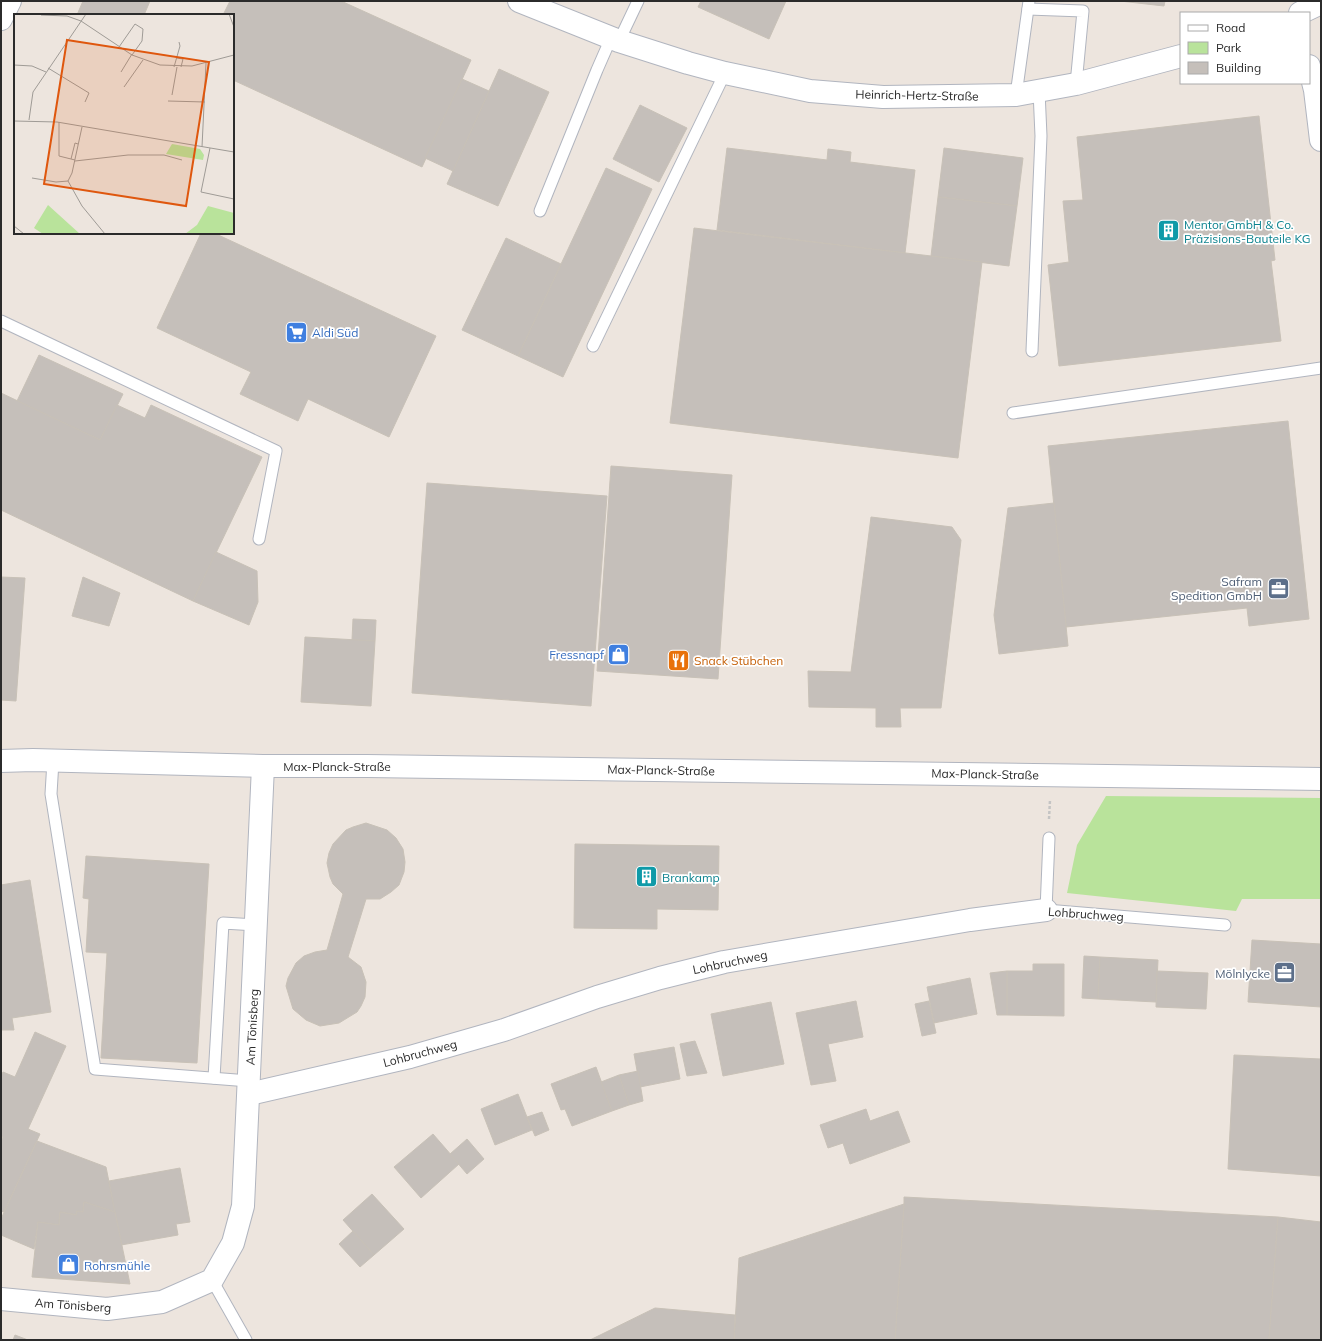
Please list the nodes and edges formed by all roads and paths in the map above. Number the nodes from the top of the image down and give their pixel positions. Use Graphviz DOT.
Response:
graph roads {
  1 [pos="10,1"];
  2 [pos="519,1"];
  3 [pos="638,1"];
  4 [pos="1321,3"];
  5 [pos="1028,5"];
  6 [pos="1302,12"];
  7 [pos="1,19"];
  8 [pos="615,40"];
  9 [pos="1180,56"];
  10 [pos="1310,70"];
  11 [pos="725,73"];
  12 [pos="1076,84"];
  13 [pos="1039,91"];
  14 [pos="1016,95"];
  15 [pos="1321,140"];
  16 [pos="540,211"];
  17 [pos="1,321"];
  18 [pos="593,346"];
  19 [pos="1032,350"];
  20 [pos="1321,368"];
  21 [pos="1013,413"];
  22 [pos="259,539"];
  23 [pos="1,761"];
  24 [pos="53,761"];
  25 [pos="263,766"];
  26 [pos="1051,775"];
  27 [pos="1321,779"];
  28 [pos="1049,838"];
  29 [pos="1046,910"];
  30 [pos="256,925"];
  31 [pos="1225,925"];
  32 [pos="214,1078"];
  33 [pos="249,1087"];
  34 [pos="212,1280"];
  35 [pos="1,1299"];
  36 [pos="246,1340"];
  1 -- 7 [label="street"];
  2 -- 8 [label="street, Heinrich-Hertz-Straße"];
  3 -- 8 [label="lane"];
  4 -- 6 [label="street"];
  5 -- 12 [label="lane"];
  5 -- 14 [label="lane"];
  8 -- 11 [label="street, Heinrich-Hertz-Straße"];
  8 -- 16 [label="lane"];
  9 -- 12 [label="street, Heinrich-Hertz-Straße"];
  10 -- 15 [label="street"];
  11 -- 14 [label="street, Heinrich-Hertz-Straße"];
  11 -- 18 [label="lane"];
  12 -- 13 [label="street, Heinrich-Hertz-Straße"];
  13 -- 14 [label="street, Heinrich-Hertz-Straße"];
  13 -- 19 [label="lane"];
  17 -- 22 [label="lane"];
  20 -- 21 [label="lane"];
  23 -- 24 [label="street, Max-Planck-Straße"];
  24 -- 25 [label="street, Max-Planck-Straße"];
  24 -- 32 [label="lane"];
  25 -- 26 [label="street, Max-Planck-Straße"];
  25 -- 30 [label="street, Am Tönisberg"];
  26 -- 27 [label="street, Max-Planck-Straße"];
  26 -- 28 [label="path"];
  28 -- 29 [label="lane"];
  29 -- 31 [label="lane, Lohbruchweg"];
  29 -- 33 [label="street, Lohbruchweg"];
  30 -- 32 [label="lane"];
  30 -- 33 [label="street, Am Tönisberg"];
  32 -- 33 [label="lane"];
  33 -- 34 [label="street, Am Tönisberg"];
  34 -- 35 [label="street, Am Tönisberg"];
  34 -- 36 [label="lane"];
}
